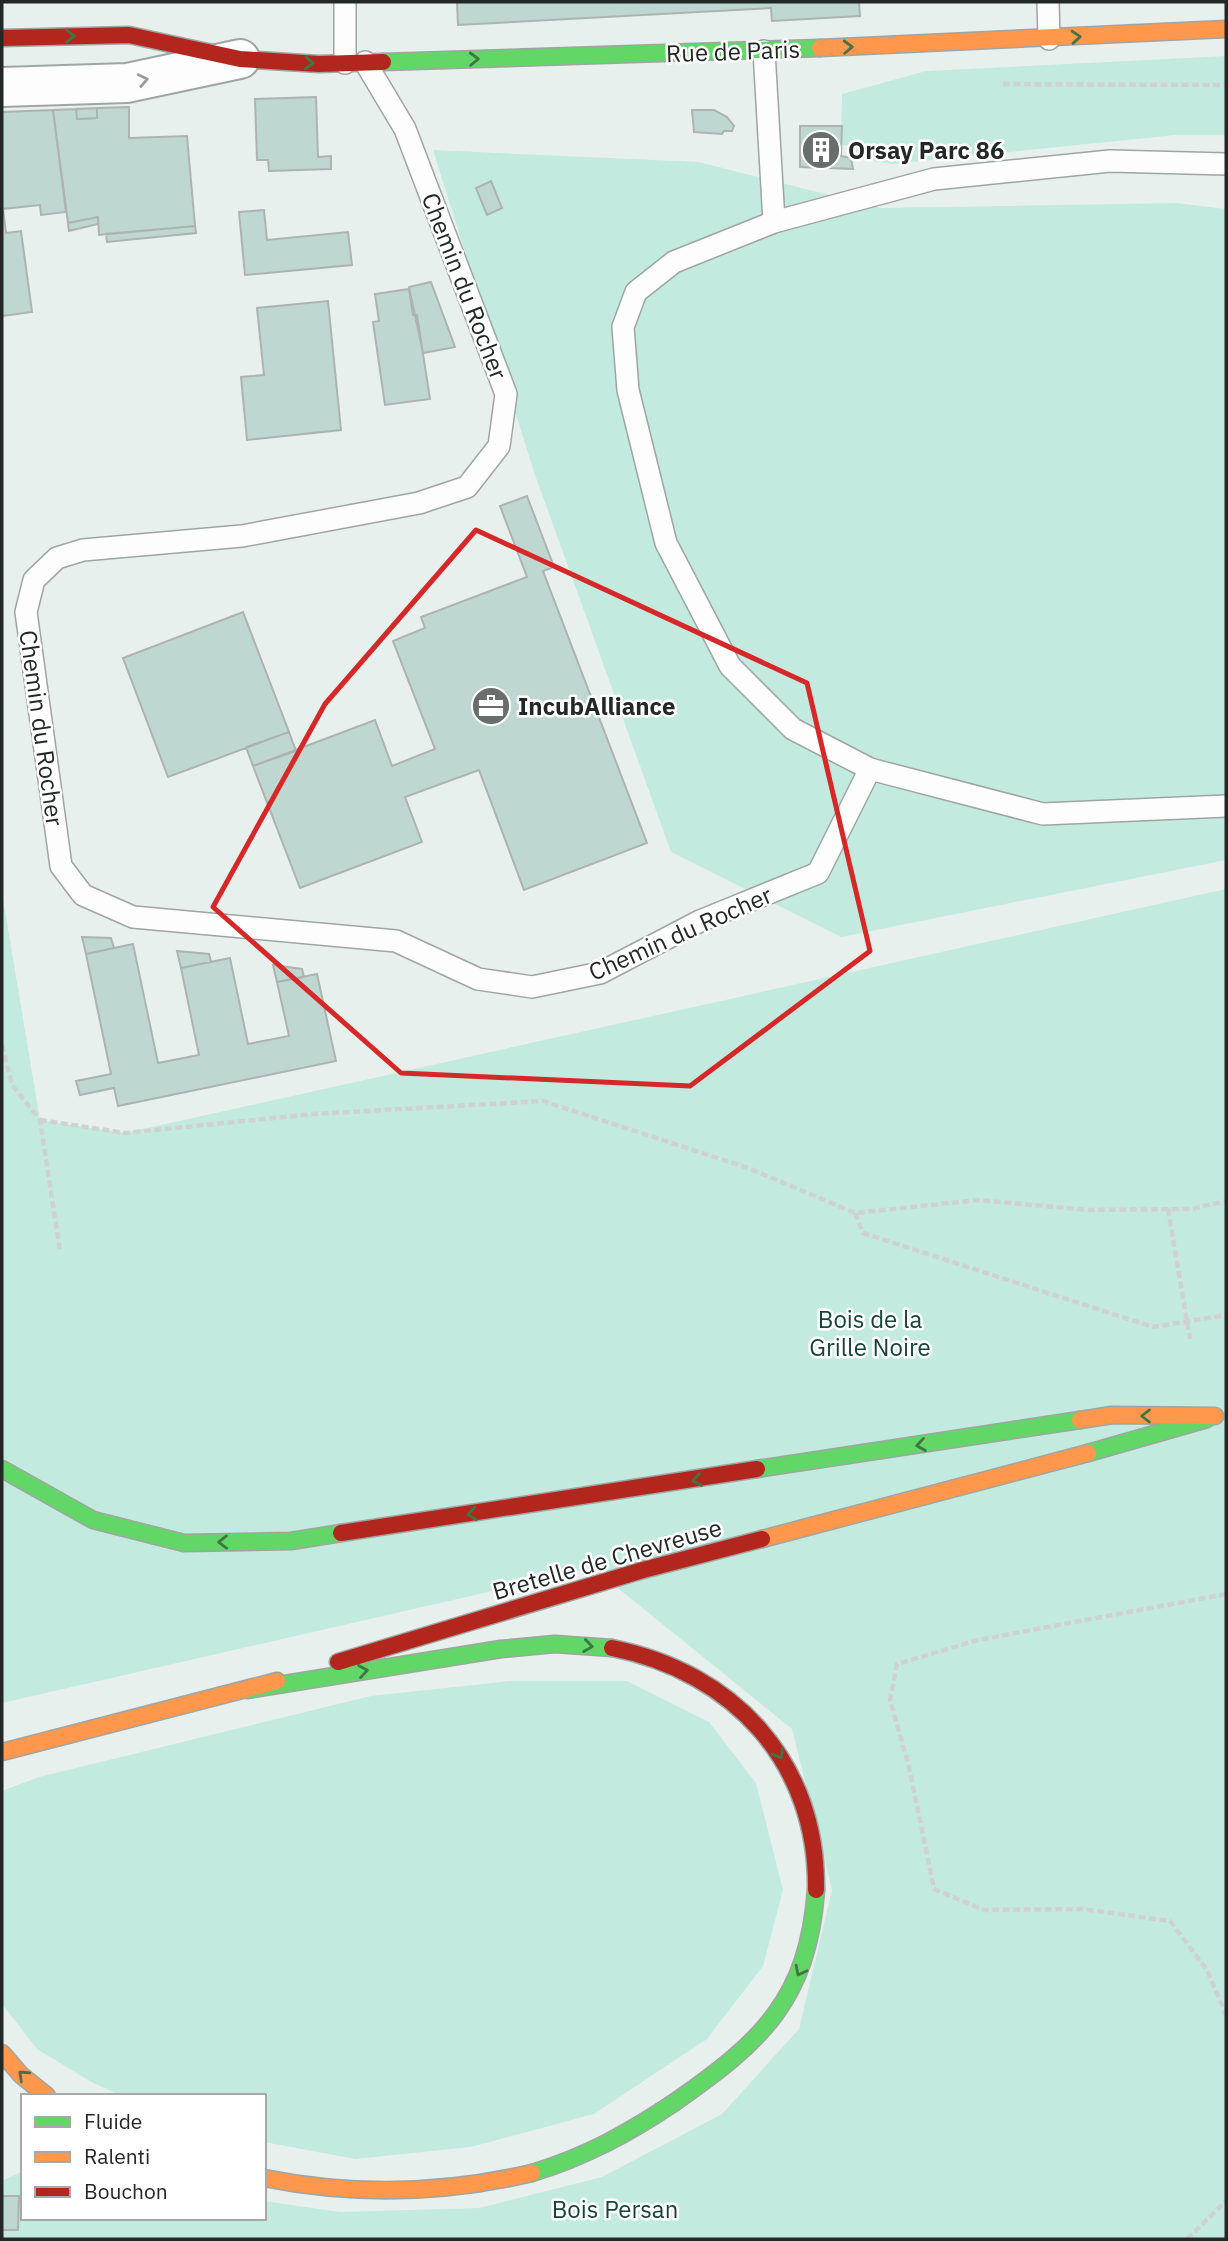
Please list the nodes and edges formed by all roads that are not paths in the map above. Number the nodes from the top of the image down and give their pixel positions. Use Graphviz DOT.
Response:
graph roads {
  1 [pos="345,2"];
  2 [pos="1048,2"];
  3 [pos="1226,29"];
  4 [pos="2,38"];
  5 [pos="1049,39"];
  6 [pos="764,51"];
  7 [pos="240,59"];
  8 [pos="355,62"];
  9 [pos="2,87"];
  10 [pos="1226,163"];
  11 [pos="774,222"];
  12 [pos="870,769"];
  13 [pos="1226,806"];
  14 [pos="1220,1415"];
  15 [pos="2,1469"];
  16 [pos="247,1690"];
  17 [pos="2,1752"];
  18 [pos="2,2053"];
  19 [pos="45,2094"];
  20 [pos="266,2179"];
  1 -- 8 [label="lane"];
  2 -- 5 [label="lane"];
  5 -- 3 [label="main road, Rue de Paris, one-way"];
  4 -- 7 [label="main road, Rue de Paris, one-way"];
  6 -- 5 [label="main road, Rue de Paris, one-way"];
  8 -- 6 [label="main road, Rue de Paris, one-way"];
  6 -- 11 [label="lane"];
  7 -- 8 [label="main road, Rue de Paris, one-way"];
  9 -- 7 [label="street, Rue de Paris, one-way"];
  8 -- 12 [label="lane, Chemin du Rocher"];
  10 -- 11 [label="lane"];
  11 -- 12 [label="lane"];
  12 -- 13 [label="lane"];
  14 -- 15 [label="main road, one-way"];
  14 -- 16 [label="main road, Bretelle de Chevreuse"];
  16 -- 17 [label="main road, Bretelle de Chevreuse"];
  16 -- 20 [label="main road, one-way"];
  19 -- 18 [label="main road, one-way"];
}
